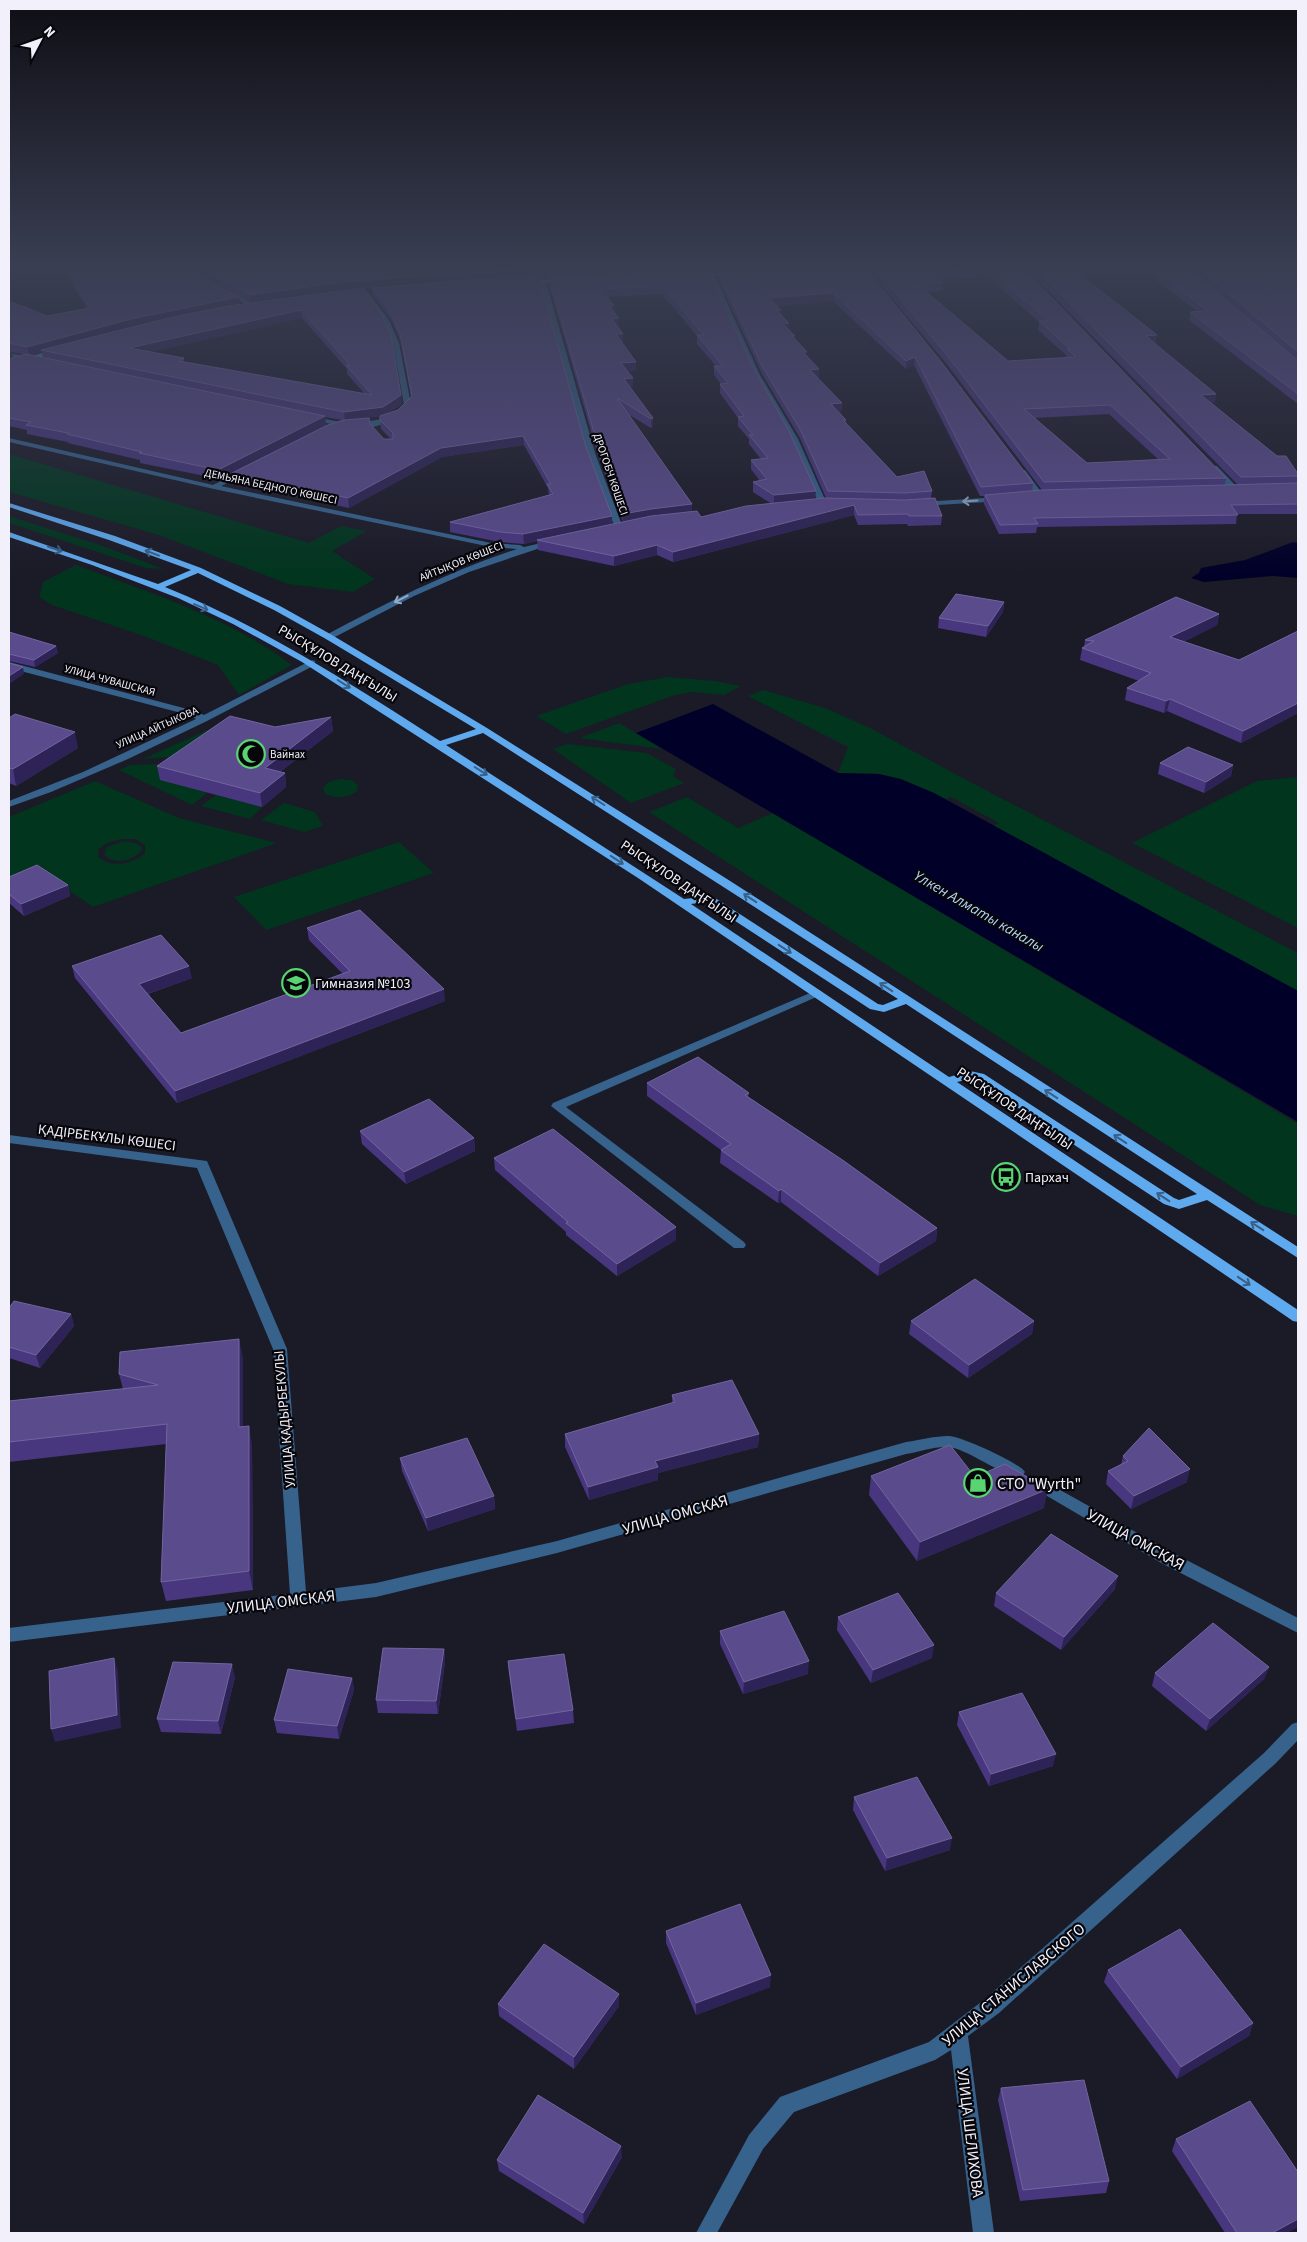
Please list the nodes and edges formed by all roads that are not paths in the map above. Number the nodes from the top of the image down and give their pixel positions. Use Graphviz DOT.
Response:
graph roads {
  1 [pos="401,370"];
  2 [pos="568,370"];
  3 [pos="755,370"];
  4 [pos="306,417"];
  5 [pos="345,425"];
  6 [pos="325,430"];
  7 [pos="9,440"];
  8 [pos="1209,463"];
  9 [pos="257,465"];
  10 [pos="1017,466"];
  11 [pos="214,487"];
  12 [pos="1225,490"];
  13 [pos="1235,490"];
  14 [pos="1244,490"];
  15 [pos="1040,496"];
  16 [pos="1050,496"];
  17 [pos="1030,497"];
  18 [pos="1011,498"];
  19 [pos="823,504"];
  20 [pos="832,504"];
  21 [pos="813,505"];
  22 [pos="914,505"];
  23 [pos="9,506"];
  24 [pos="610,530"];
  25 [pos="9,534"];
  26 [pos="565,539"];
  27 [pos="530,547"];
  28 [pos="198,570"];
  29 [pos="156,588"];
  30 [pos="329,637"];
  31 [pos="312,663"];
  32 [pos="9,665"];
  33 [pos="204,719"];
  34 [pos="484,730"];
  35 [pos="439,744"];
  36 [pos="9,804"];
  37 [pos="682,903"];
  38 [pos="817,993"];
  39 [pos="906,1000"];
  40 [pos="947,1081"];
  41 [pos="9,1139"];
  42 [pos="202,1164"];
  43 [pos="1208,1195"];
  44 [pos="739,1245"];
  45 [pos="1298,1253"];
  46 [pos="1298,1317"];
  47 [pos="298,1599"];
  48 [pos="1298,1626"];
  49 [pos="9,1635"];
  50 [pos="1298,1729"];
  51 [pos="958,2032"];
  52 [pos="706,2233"];
  53 [pos="984,2233"];
  1 -- 5 [label="street"];
  2 -- 24 [label="street, ДРОГОБЧ КӨШЕСІ"];
  3 -- 19 [label="street"];
  4 -- 5 [label="street"];
  5 -- 6 [label="street"];
  7 -- 11 [label="street, ДЕМЬЯНА БЕДНОГО КӨШЕСІ"];
  8 -- 13 [label="street"];
  9 -- 11 [label="street"];
  10 -- 15 [label="street"];
  11 -- 27 [label="street, ДЕМЬЯНА БЕДНОГО КӨШЕСІ"];
  12 -- 13 [label="street"];
  13 -- 14 [label="street"];
  15 -- 16 [label="street"];
  15 -- 17 [label="street"];
  18 -- 22 [label="street, one-way"];
  19 -- 20 [label="street"];
  19 -- 21 [label="street"];
  28 -- 23 [label="main road, РЫСҚҰЛОВ ДАҢҒЫЛЫ, one-way"];
  25 -- 29 [label="main road, РЫСҚҰЛОВ ДАҢҒЫЛЫ, one-way"];
  26 -- 27 [label="street, АЙТЫҚОВ КӨШЕСІ"];
  27 -- 30 [label="street, АЙТЫҚОВ КӨШЕСІ, one-way"];
  28 -- 29 [label="main road"];
  28 -- 30 [label="main road, РЫСҚҰЛОВ ДАҢҒЫЛЫ"];
  29 -- 31 [label="main road, РЫСҚҰЛОВ ДАҢҒЫЛЫ, one-way"];
  30 -- 34 [label="main road, РЫСҚҰЛОВ ДАҢҒЫЛЫ"];
  31 -- 33 [label="street, УЛИЦА АЙТЫКОВА"];
  31 -- 35 [label="main road, РЫСҚҰЛОВ ДАҢҒЫЛЫ, one-way"];
  32 -- 33 [label="street, УЛИЦА ЧУВАШСКАЯ"];
  33 -- 36 [label="street, УЛИЦА АЙТЫКОВА"];
  34 -- 35 [label="main road"];
  39 -- 34 [label="main road, РЫСҚҰЛОВ ДАҢҒЫЛЫ, one-way"];
  35 -- 37 [label="main road, РЫСҚҰЛОВ ДАҢҒЫЛЫ, one-way"];
  37 -- 38 [label="main road, РЫСҚҰЛОВ ДАҢҒЫЛЫ"];
  37 -- 39 [label="main road, one-way"];
  38 -- 40 [label="main road, РЫСҚҰЛОВ ДАҢҒЫЛЫ"];
  38 -- 44 [label="street"];
  43 -- 39 [label="main road, РЫСҚҰЛОВ ДАҢҒЫЛЫ, one-way"];
  43 -- 40 [label="main road, one-way"];
  40 -- 46 [label="main road, РЫСҚҰЛОВ ДАҢҒЫЛЫ, one-way"];
  41 -- 42 [label="street, ҚАДІРБЕКҰЛЫ КӨШЕСІ"];
  42 -- 47 [label="street, УЛИЦА КАДЫРБЕКУЛЫ"];
  45 -- 43 [label="main road, РЫСҚҰЛОВ ДАҢҒЫЛЫ, one-way"];
  47 -- 48 [label="street, УЛИЦА ОМСКАЯ"];
  47 -- 49 [label="street, УЛИЦА ОМСКАЯ"];
  50 -- 51 [label="street, УЛИЦА СТАНИСЛАВСКОГО"];
  51 -- 52 [label="street, УЛИЦА СТАНИСЛАВСКОГО"];
  51 -- 53 [label="street, УЛИЦА ШЕЛИХОВА"];
}
